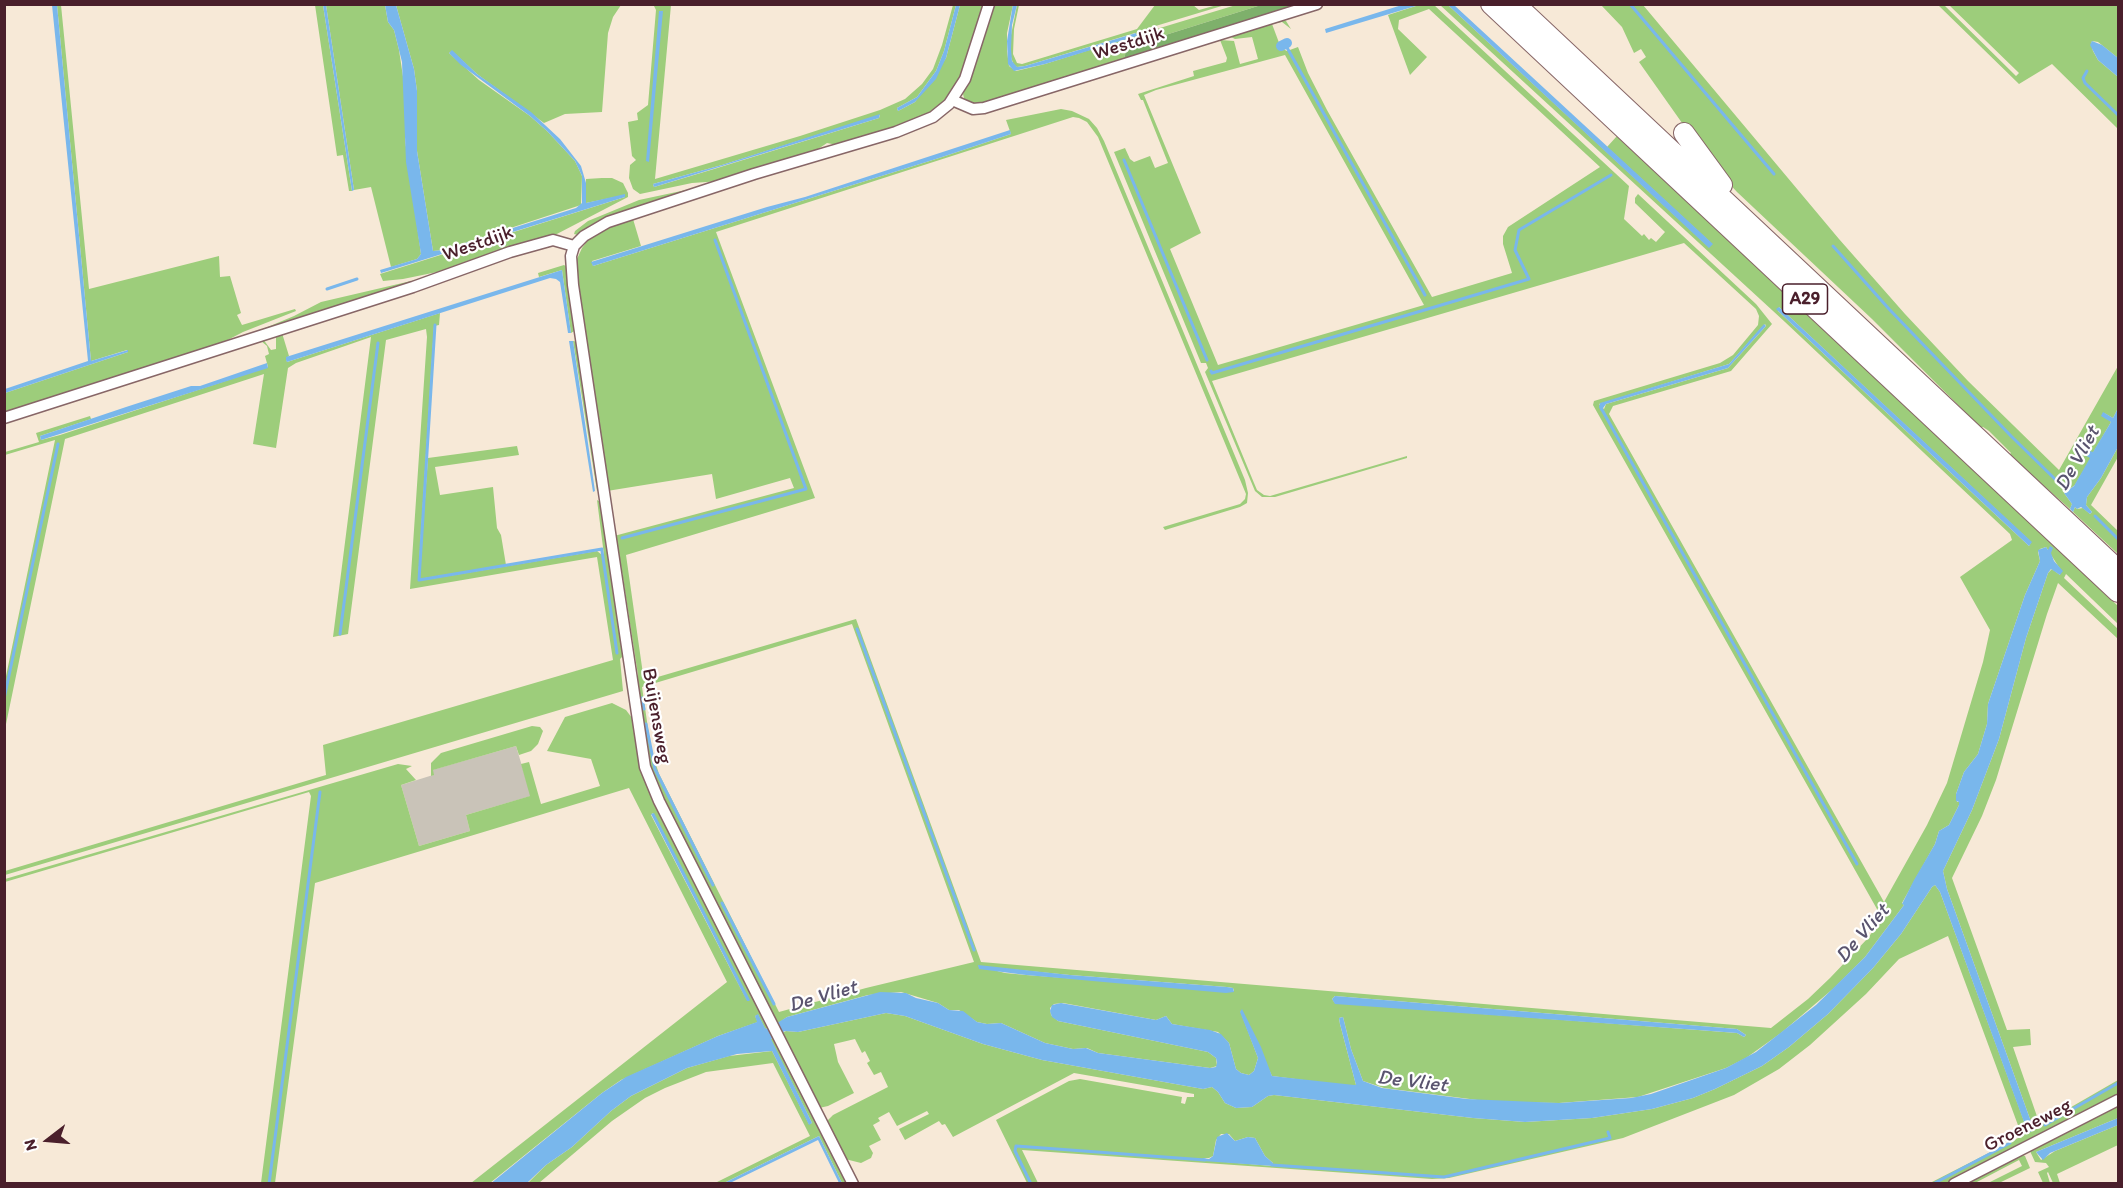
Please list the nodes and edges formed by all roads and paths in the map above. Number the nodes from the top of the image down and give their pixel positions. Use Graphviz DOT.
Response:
graph roads {
  1 [pos="988,4"];
  2 [pos="1317,4"];
  3 [pos="1491,4"];
  4 [pos="1515,4"];
  5 [pos="952,100"];
  6 [pos="1684,133"];
  7 [pos="1750,224"];
  8 [pos="574,246"];
  9 [pos="4,418"];
  10 [pos="2118,570"];
  11 [pos="2118,592"];
  12 [pos="2118,1100"];
  13 [pos="853,1184"];
  14 [pos="1954,1184"];
  1 -- 5 [label="street"];
  2 -- 5 [label="street, Westdijk"];
  3 -- 11 [label="highway, A29"];
  4 -- 7 [label="highway, A29"];
  5 -- 8 [label="street"];
  6 -- 7 [label="highway, A29"];
  7 -- 10 [label="highway, A29"];
  8 -- 9 [label="street, Westdijk"];
  8 -- 13 [label="street, Buijensweg"];
  12 -- 14 [label="street, Groeneweg"];
}
